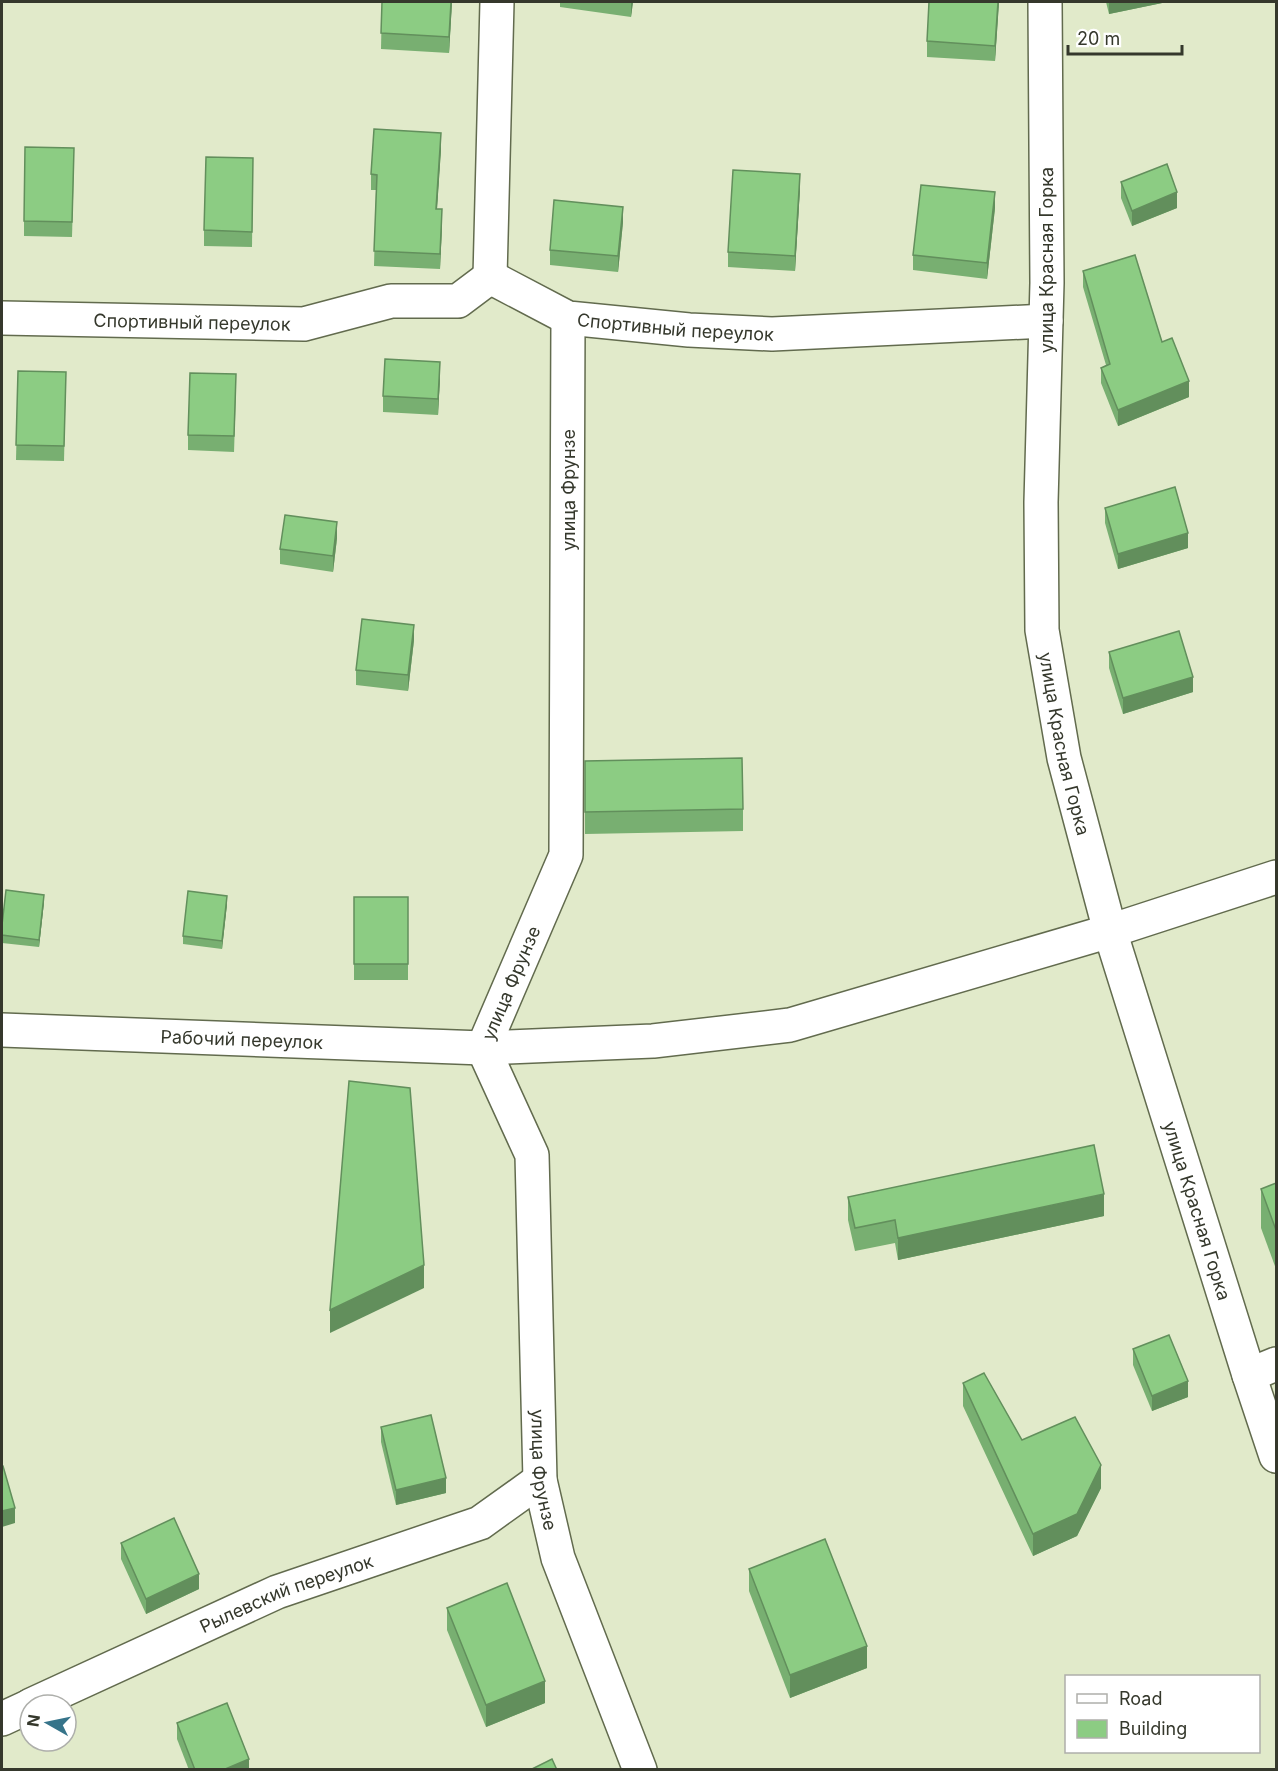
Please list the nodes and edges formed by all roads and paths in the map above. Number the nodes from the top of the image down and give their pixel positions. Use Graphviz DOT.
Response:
graph roads {
  1 [pos="497,2"];
  2 [pos="1045,2"];
  3 [pos="490,277"];
  4 [pos="2,318"];
  5 [pos="568,318"];
  6 [pos="1046,321"];
  7 [pos="1276,877"];
  8 [pos="1110,931"];
  9 [pos="2,1030"];
  10 [pos="483,1048"];
  11 [pos="1263,1370"];
  12 [pos="1276,1456"];
  13 [pos="540,1480"];
  14 [pos="57,1693"];
  15 [pos="18,1711"];
  16 [pos="2,1719"];
  17 [pos="640,1770"];
  1 -- 3 [label="street"];
  2 -- 6 [label="street, улица Красная Горка"];
  3 -- 4 [label="street, Спортивный переулок"];
  3 -- 5 [label="street, Спортивный переулок"];
  5 -- 6 [label="street, Спортивный переулок"];
  5 -- 10 [label="street, улица Фрунзе"];
  6 -- 8 [label="street, улица Красная Горка"];
  7 -- 8 [label="street, Рабочий переулок"];
  8 -- 10 [label="street, Рабочий переулок"];
  8 -- 11 [label="street, улица Красная Горка"];
  9 -- 10 [label="street, Рабочий переулок"];
  10 -- 13 [label="street, улица Фрунзе"];
  11 -- 12 [label="street, улица Красная Горка"];
  13 -- 14 [label="street, Рылевский переулок"];
  13 -- 17 [label="street, улица Фрунзе"];
  15 -- 16 [label="street, Рылевский переулок"];
}
